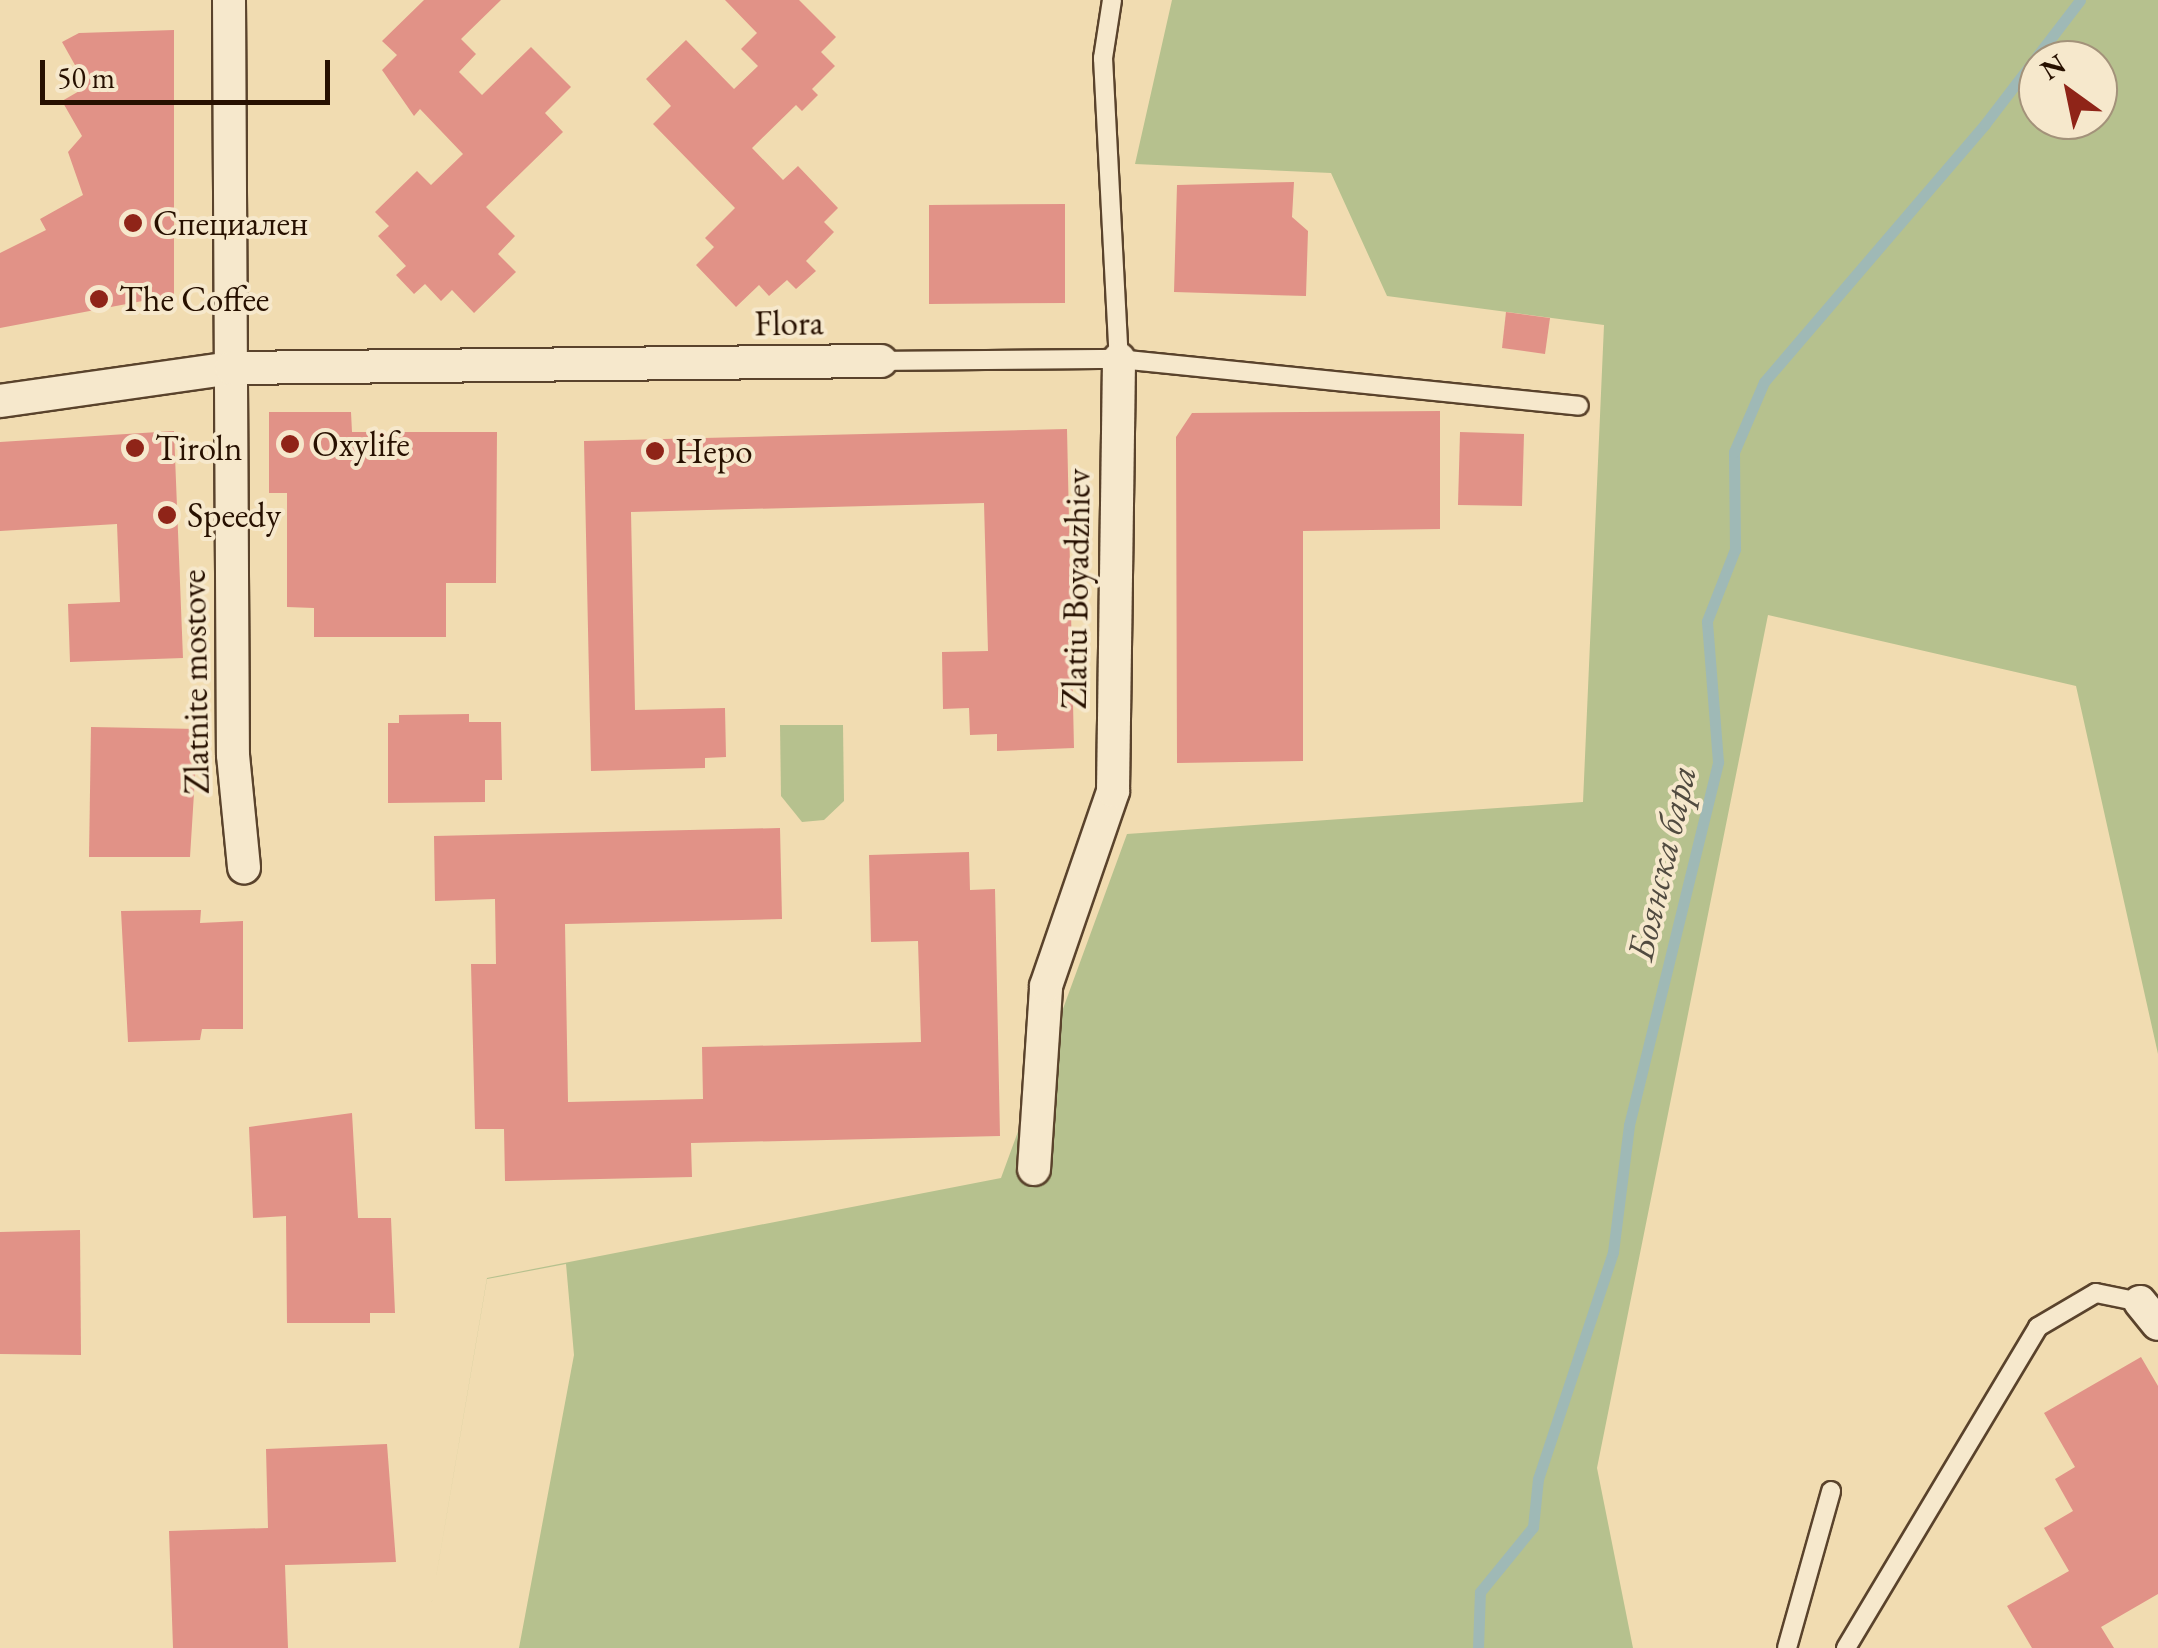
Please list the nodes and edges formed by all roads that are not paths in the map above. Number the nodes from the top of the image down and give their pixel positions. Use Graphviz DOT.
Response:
graph roads {
  1 [pos="228,0"];
  2 [pos="1112,0"];
  3 [pos="1119,359"];
  4 [pos="881,362"];
  5 [pos="231,368"];
  6 [pos="0,401"];
  7 [pos="1579,406"];
  8 [pos="244,867"];
  9 [pos="1034,1169"];
  10 [pos="2149,1313"];
  11 [pos="1830,1492"];
  12 [pos="1787,1648"];
  13 [pos="1846,1648"];
  1 -- 5 [label="street, Zlatnite mostove"];
  2 -- 3 [label="lane, Zlatiu Boyadzhiev"];
  3 -- 4 [label="lane, Flora"];
  3 -- 7 [label="lane, Flora"];
  3 -- 9 [label="street, Zlatiu Boyadzhiev"];
  4 -- 5 [label="street, Flora"];
  5 -- 6 [label="street, Flora"];
  5 -- 8 [label="street, Zlatnite mostove"];
  10 -- 13 [label="lane"];
  11 -- 12 [label="lane"];
}
